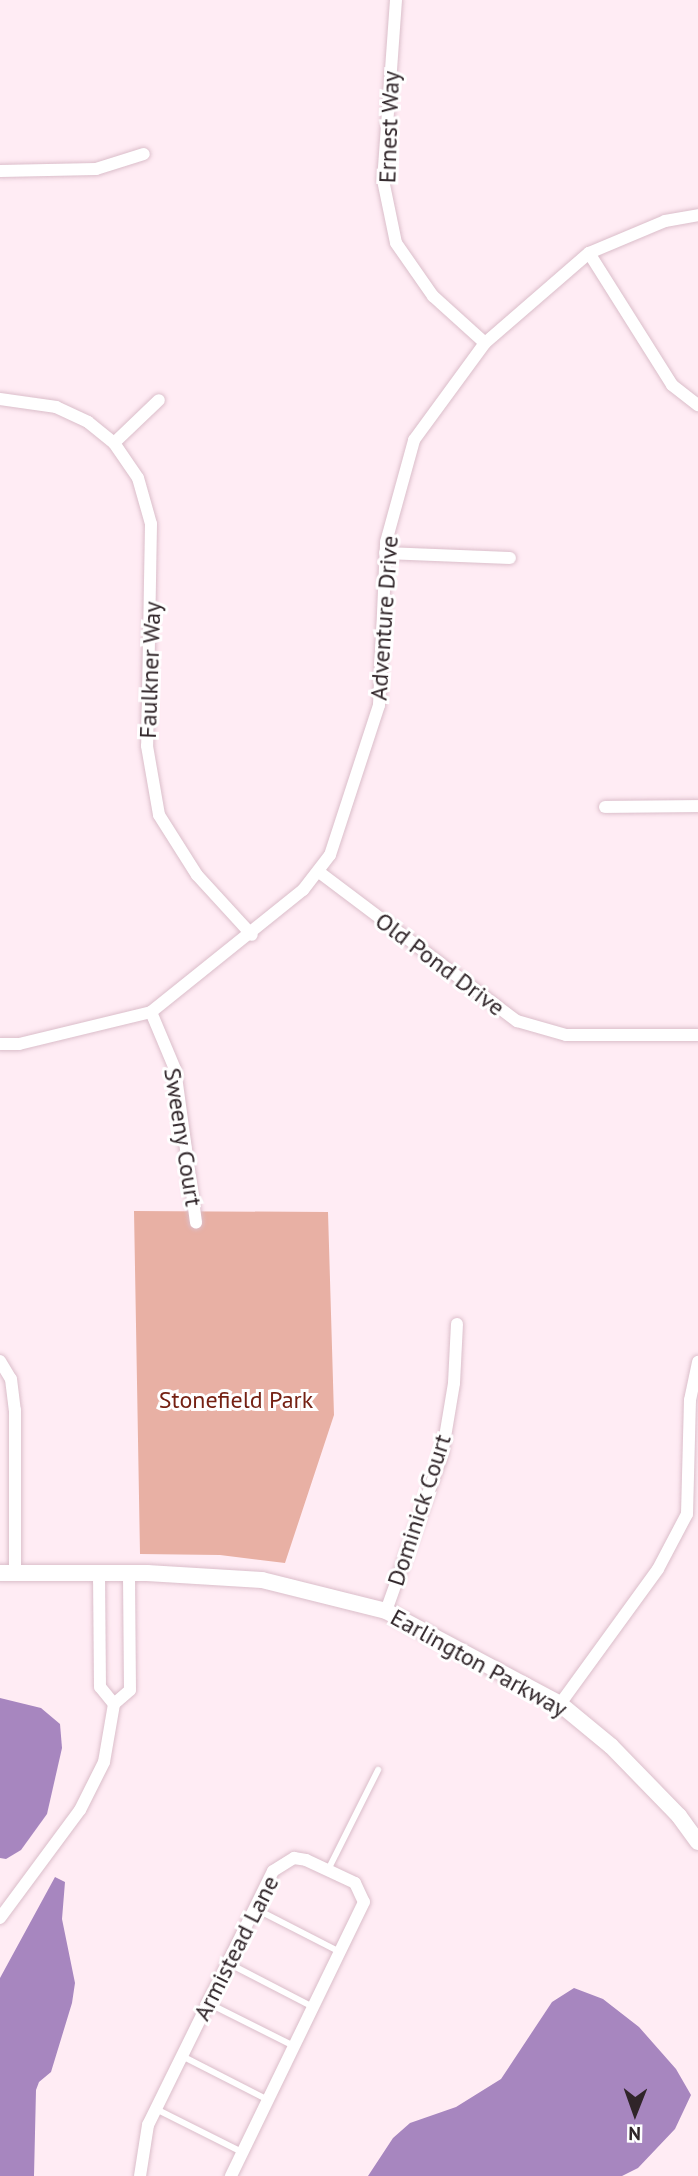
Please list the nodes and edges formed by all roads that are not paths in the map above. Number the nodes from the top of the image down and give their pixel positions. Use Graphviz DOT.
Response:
graph roads {
  1 [pos="396,0"];
  2 [pos="144,154"];
  3 [pos="0,171"];
  4 [pos="698,215"];
  5 [pos="589,253"];
  6 [pos="485,343"];
  7 [pos="0,399"];
  8 [pos="159,400"];
  9 [pos="698,405"];
  10 [pos="114,443"];
  11 [pos="385,553"];
  12 [pos="510,558"];
  13 [pos="698,806"];
  14 [pos="605,807"];
  15 [pos="319,872"];
  16 [pos="252,936"];
  17 [pos="151,1012"];
  18 [pos="698,1035"];
  19 [pos="0,1044"];
  20 [pos="197,1223"];
  21 [pos="457,1324"];
  22 [pos="0,1361"];
  23 [pos="698,1362"];
  24 [pos="8,1573"];
  25 [pos="99,1573"];
  26 [pos="129,1573"];
  27 [pos="386,1611"];
  28 [pos="114,1704"];
  29 [pos="560,1704"];
  30 [pos="378,1770"];
  31 [pos="698,1842"];
  32 [pos="328,1870"];
  33 [pos="256,1909"];
  34 [pos="0,1918"];
  35 [pos="342,1953"];
  36 [pos="228,1964"];
  37 [pos="208,2003"];
  38 [pos="315,2007"];
  39 [pos="296,2047"];
  40 [pos="181,2056"];
  41 [pos="270,2101"];
  42 [pos="156,2109"];
  43 [pos="244,2153"];
  44 [pos="140,2176"];
  45 [pos="232,2176"];
  1 -- 6 [label="street, Ernest Way"];
  2 -- 3 [label="street"];
  4 -- 5 [label="street, Adventure Drive"];
  5 -- 6 [label="street, Adventure Drive"];
  5 -- 9 [label="street"];
  6 -- 11 [label="street, Adventure Drive"];
  7 -- 10 [label="street, Faulkner Way"];
  8 -- 10 [label="street"];
  10 -- 16 [label="street, Faulkner Way"];
  11 -- 12 [label="street"];
  11 -- 15 [label="street, Adventure Drive"];
  13 -- 14 [label="street"];
  15 -- 16 [label="street, Adventure Drive"];
  15 -- 18 [label="street, Old Pond Drive"];
  16 -- 17 [label="street, Adventure Drive"];
  17 -- 19 [label="street, Adventure Drive"];
  17 -- 20 [label="street, Sweeny Court"];
  21 -- 27 [label="street, Dominick Court"];
  22 -- 24 [label="street"];
  23 -- 29 [label="street"];
  24 -- 25 [label="street, Earlington Parkway"];
  25 -- 26 [label="street, Earlington Parkway"];
  25 -- 28 [label="street"];
  26 -- 27 [label="street, Earlington Parkway"];
  26 -- 28 [label="street"];
  27 -- 29 [label="street, Earlington Parkway"];
  28 -- 34 [label="street"];
  29 -- 31 [label="street, Earlington Parkway"];
  30 -- 32 [label="lane"];
  32 -- 33 [label="street, Armistead Lane"];
  32 -- 35 [label="street, Armistead Lane"];
  33 -- 35 [label="lane"];
  33 -- 36 [label="street, Armistead Lane"];
  35 -- 38 [label="street, Armistead Lane"];
  36 -- 37 [label="street, Armistead Lane"];
  36 -- 38 [label="lane"];
  37 -- 39 [label="lane"];
  37 -- 40 [label="street, Armistead Lane"];
  38 -- 39 [label="street, Armistead Lane"];
  39 -- 41 [label="street, Armistead Lane"];
  40 -- 41 [label="lane"];
  40 -- 42 [label="street, Armistead Lane"];
  41 -- 43 [label="street, Armistead Lane"];
  42 -- 43 [label="lane"];
  42 -- 44 [label="street, Armistead Lane"];
  43 -- 45 [label="street, Armistead Lane"];
}
